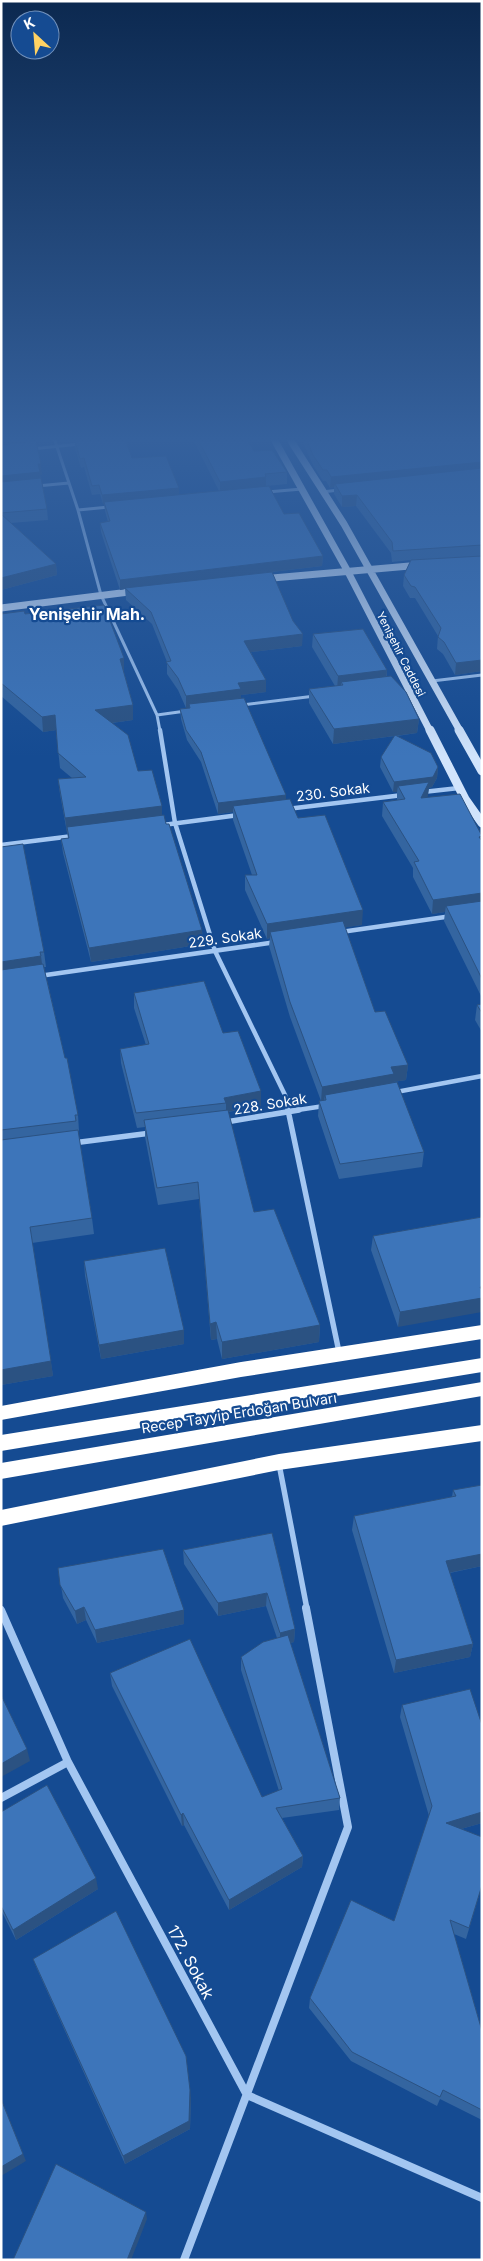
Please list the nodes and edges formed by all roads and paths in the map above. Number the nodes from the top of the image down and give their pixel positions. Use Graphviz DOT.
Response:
graph roads {
  1 [pos="88,547"];
  2 [pos="334,547"];
  3 [pos="356,547"];
  4 [pos="425,565"];
  5 [pos="368,569"];
  6 [pos="347,570"];
  7 [pos="249,580"];
  8 [pos="140,591"];
  9 [pos="101,595"];
  10 [pos="1,608"];
  11 [pos="482,675"];
  12 [pos="432,681"];
  13 [pos="406,685"];
  14 [pos="396,686"];
  15 [pos="320,695"];
  16 [pos="234,706"];
  17 [pos="195,710"];
  18 [pos="157,715"];
  19 [pos="482,771"];
  20 [pos="459,788"];
  21 [pos="420,792"];
  22 [pos="410,794"];
  23 [pos="283,810"];
  24 [pos="244,814"];
  25 [pos="175,823"];
  26 [pos="482,823"];
  27 [pos="156,826"];
  28 [pos="79,835"];
  29 [pos="1,845"];
  30 [pos="462,914"];
  31 [pos="334,933"];
  32 [pos="284,940"];
  33 [pos="215,950"];
  34 [pos="30,977"];
  35 [pos="482,1076"];
  36 [pos="385,1094"];
  37 [pos="327,1105"];
  38 [pos="288,1113"];
  39 [pos="216,1124"];
  40 [pos="160,1132"];
  41 [pos="66,1143"];
  42 [pos="482,1332"];
  43 [pos="339,1352"];
  44 [pos="482,1365"];
  45 [pos="482,1389"];
  46 [pos="1,1413"];
  47 [pos="482,1433"];
  48 [pos="1,1443"];
  49 [pos="279,1462"];
  50 [pos="1,1471"];
  51 [pos="1,1518"];
  52 [pos="1,1610"];
  53 [pos="68,1762"];
  54 [pos="1,1798"];
  55 [pos="247,2095"];
  56 [pos="482,2198"];
  57 [pos="184,2260"];
  1 -- 9 [label="street"];
  2 -- 6 [label="main road, Yenişehir Caddesi"];
  3 -- 5 [label="main road, Yenişehir Caddesi"];
  4 -- 5 [label="main road"];
  5 -- 6 [label="main road"];
  5 -- 12 [label="main road, Yenişehir Caddesi"];
  6 -- 7 [label="main road"];
  6 -- 13 [label="main road, Yenişehir Caddesi"];
  8 -- 9 [label="main road"];
  9 -- 10 [label="main road"];
  9 -- 18 [label="street"];
  11 -- 12 [label="street"];
  12 -- 19 [label="main road, Yenişehir Caddesi"];
  13 -- 14 [label="street"];
  13 -- 20 [label="main road, Yenişehir Caddesi"];
  15 -- 16 [label="street"];
  17 -- 18 [label="street"];
  18 -- 25 [label="street"];
  20 -- 21 [label="street"];
  20 -- 26 [label="main road, Yenişehir Caddesi"];
  22 -- 23 [label="street, 230. Sokak"];
  24 -- 25 [label="street"];
  25 -- 27 [label="street"];
  25 -- 33 [label="street"];
  28 -- 29 [label="street"];
  30 -- 31 [label="street"];
  32 -- 33 [label="street, 229. Sokak"];
  33 -- 34 [label="street, 229. Sokak"];
  33 -- 38 [label="street"];
  35 -- 36 [label="street"];
  37 -- 38 [label="street, 228. Sokak"];
  38 -- 39 [label="street, 228. Sokak"];
  38 -- 43 [label="street"];
  40 -- 41 [label="street"];
  42 -- 43 [label="highway"];
  43 -- 46 [label="highway"];
  44 -- 48 [label="highway, Recep Tayyip Erdoğan Bulvarı"];
  45 -- 50 [label="highway, Recep Tayyip Erdoğan Bulvarı"];
  47 -- 49 [label="highway"];
  49 -- 51 [label="highway"];
  49 -- 55 [label="street"];
  52 -- 53 [label="street, 172. Sokak"];
  53 -- 54 [label="street"];
  53 -- 55 [label="street, 172. Sokak"];
  55 -- 56 [label="street"];
  55 -- 57 [label="street"];
}
